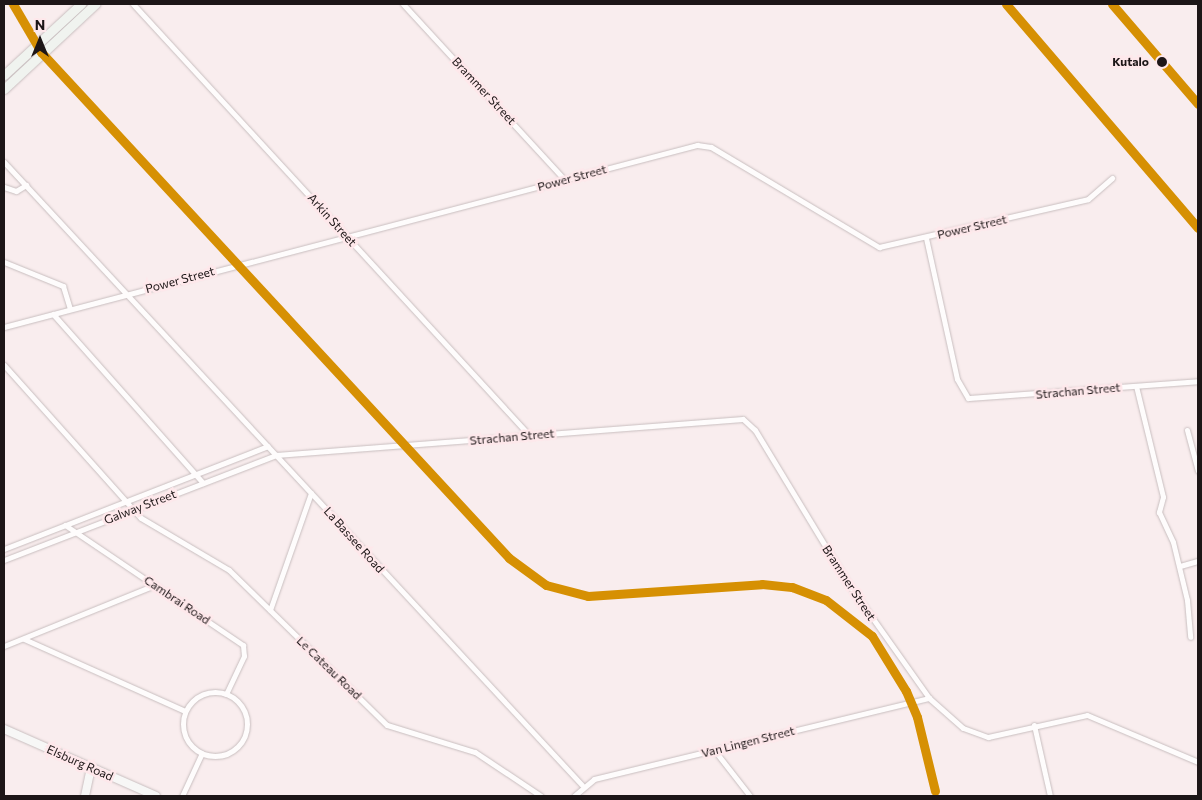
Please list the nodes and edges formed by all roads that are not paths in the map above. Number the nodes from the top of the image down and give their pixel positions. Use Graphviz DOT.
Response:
graph roads {
  1 [pos="81,4"];
  2 [pos="95,4"];
  3 [pos="134,4"];
  4 [pos="403,4"];
  5 [pos="4,75"];
  6 [pos="4,89"];
  7 [pos="4,162"];
  8 [pos="1112,178"];
  9 [pos="565,180"];
  10 [pos="26,185"];
  11 [pos="4,188"];
  12 [pos="347,237"];
  13 [pos="926,238"];
  14 [pos="4,262"];
  15 [pos="125,295"];
  16 [pos="70,309"];
  17 [pos="53,314"];
  18 [pos="4,327"];
  19 [pos="4,366"];
  20 [pos="1198,382"];
  21 [pos="1136,386"];
  22 [pos="748,420"];
  23 [pos="1187,430"];
  24 [pos="530,436"];
  25 [pos="268,446"];
  26 [pos="276,455"];
  27 [pos="1198,470"];
  28 [pos="197,474"];
  29 [pos="203,483"];
  30 [pos="311,493"];
  31 [pos="130,501"];
  32 [pos="134,509"];
  33 [pos="65,526"];
  34 [pos="74,532"];
  35 [pos="4,549"];
  36 [pos="4,560"];
  37 [pos="1198,562"];
  38 [pos="1180,566"];
  39 [pos="155,585"];
  40 [pos="270,610"];
  41 [pos="1190,637"];
  42 [pos="24,639"];
  43 [pos="4,646"];
  44 [pos="226,694"];
  45 [pos="928,698"];
  46 [pos="185,711"];
  47 [pos="1034,724"];
  48 [pos="4,729"];
  49 [pos="715,751"];
  50 [pos="202,753"];
  51 [pos="1198,762"];
  52 [pos="91,768"];
  53 [pos="582,785"];
  54 [pos="85,796"];
  55 [pos="156,796"];
  56 [pos="182,796"];
  57 [pos="540,796"];
  58 [pos="574,796"];
  59 [pos="750,796"];
  60 [pos="1050,796"];
  1 -- 5 [label="main road"];
  2 -- 6 [label="main road"];
  3 -- 12 [label="street, Arkin Street"];
  4 -- 9 [label="street, Brammer Street"];
  7 -- 10 [label="street, La Bassee Road"];
  8 -- 13 [label="street, Power Street"];
  9 -- 12 [label="street, Power Street"];
  9 -- 13 [label="street, Power Street"];
  10 -- 11 [label="street"];
  10 -- 15 [label="street, La Bassee Road"];
  12 -- 15 [label="street, Power Street"];
  12 -- 24 [label="street, Arkin Street"];
  13 -- 21 [label="street, Strachan Street"];
  14 -- 16 [label="street"];
  15 -- 16 [label="street, Power Street"];
  15 -- 25 [label="street, La Bassee Road"];
  16 -- 17 [label="street, Power Street"];
  17 -- 18 [label="street, Power Street"];
  17 -- 28 [label="street"];
  19 -- 31 [label="street"];
  20 -- 21 [label="street, Strachan Street"];
  21 -- 38 [label="street"];
  22 -- 24 [label="street, Strachan Street"];
  22 -- 45 [label="street, Brammer Street"];
  23 -- 27 [label="street"];
  24 -- 26 [label="street, Strachan Street"];
  25 -- 26 [label="street, La Bassee Road"];
  25 -- 28 [label="street, Galway Street"];
  26 -- 29 [label="street, Galway Street"];
  26 -- 30 [label="street, La Bassee Road"];
  28 -- 29 [label="street"];
  28 -- 31 [label="street, Galway Street"];
  29 -- 32 [label="street, Galway Street"];
  30 -- 40 [label="street"];
  30 -- 53 [label="street, La Bassee Road"];
  31 -- 32 [label="street"];
  31 -- 33 [label="street, Galway Street"];
  32 -- 34 [label="street, Galway Street"];
  32 -- 40 [label="street, Le Cateau Road"];
  33 -- 34 [label="street, Cambrai Road"];
  33 -- 35 [label="street, Galway Street"];
  34 -- 36 [label="street, Galway Street"];
  34 -- 39 [label="street, Cambrai Road"];
  37 -- 38 [label="street"];
  38 -- 41 [label="street"];
  39 -- 42 [label="street"];
  39 -- 44 [label="street, Cambrai Road"];
  40 -- 57 [label="street, Le Cateau Road"];
  42 -- 43 [label="street"];
  42 -- 46 [label="street"];
  44 -- 46 [label="street"];
  44 -- 50 [label="street"];
  45 -- 47 [label="street, Brammer Street"];
  45 -- 49 [label="street, Van Lingen Street"];
  46 -- 50 [label="street"];
  47 -- 51 [label="street"];
  47 -- 60 [label="street"];
  48 -- 52 [label="main road, Elsburg Road"];
  49 -- 53 [label="street, Van Lingen Street"];
  49 -- 59 [label="street"];
  50 -- 56 [label="street"];
  52 -- 54 [label="main road"];
  52 -- 55 [label="main road, Elsburg Road"];
  53 -- 58 [label="street"];
}
